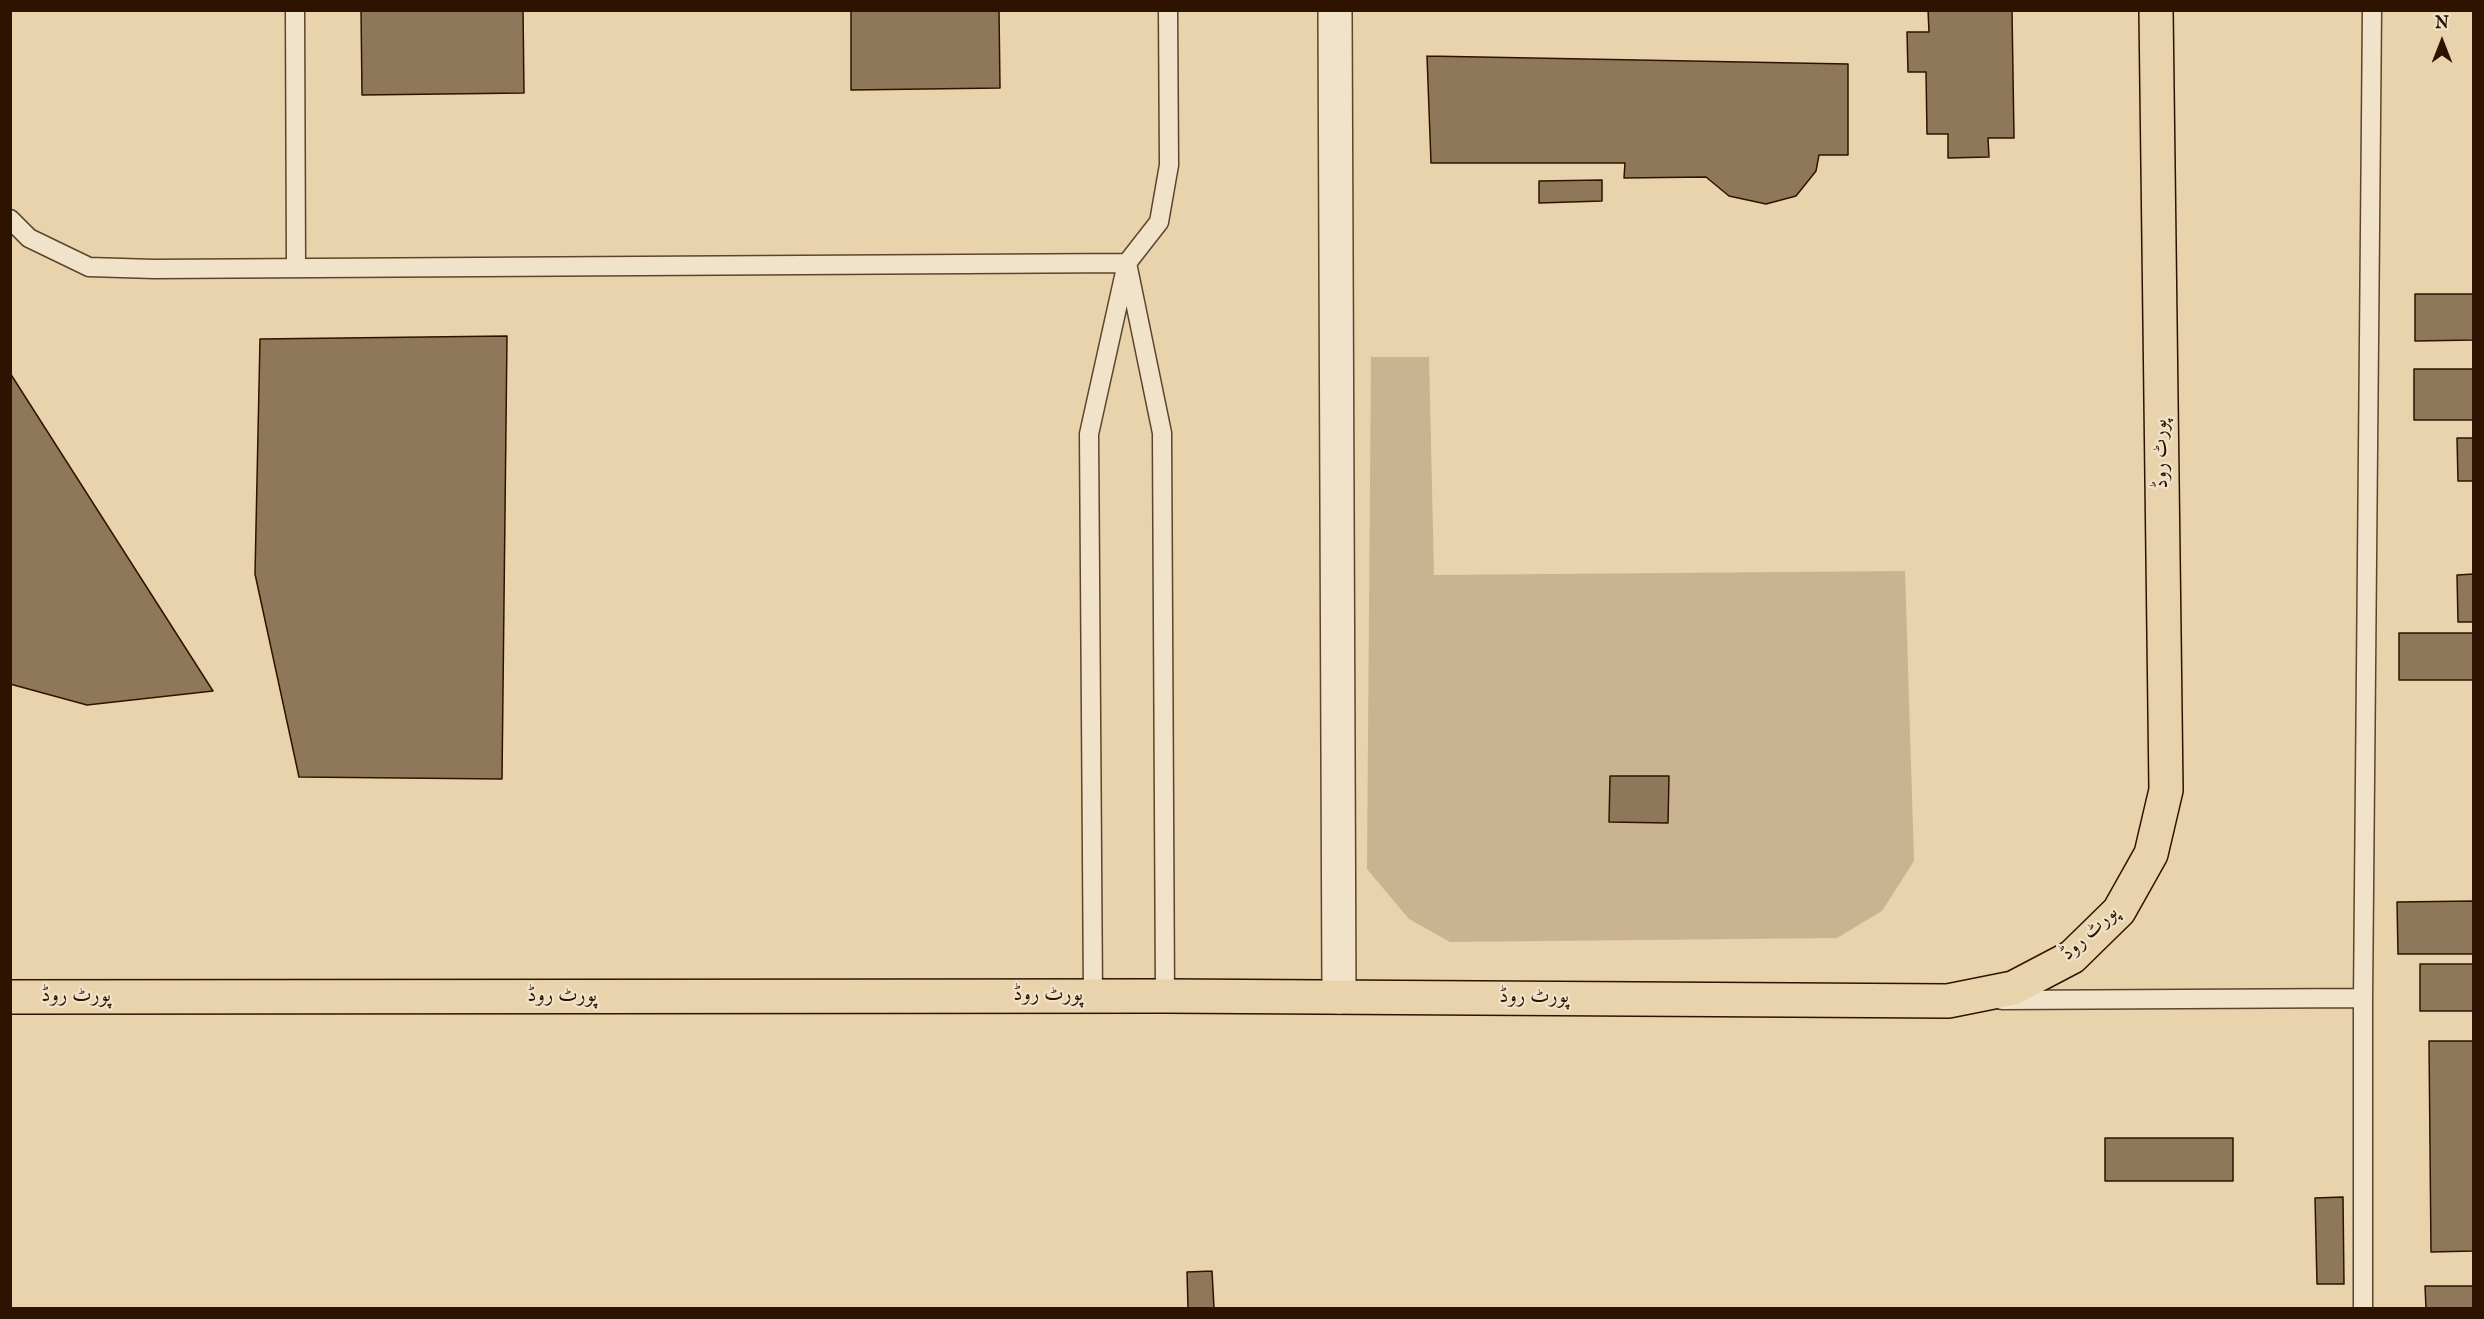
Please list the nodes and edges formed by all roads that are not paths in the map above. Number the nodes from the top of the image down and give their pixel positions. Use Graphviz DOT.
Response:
graph roads {
  1 [pos="295,10"];
  2 [pos="1168,10"];
  3 [pos="1335,10"];
  4 [pos="2157,10"];
  5 [pos="2372,10"];
  6 [pos="10,219"];
  7 [pos="1127,263"];
  8 [pos="296,268"];
  9 [pos="1093,996"];
  10 [pos="1165,996"];
  11 [pos="10,997"];
  12 [pos="1339,998"];
  13 [pos="2363,998"];
  14 [pos="1948,1001"];
  15 [pos="2363,1308"];
  1 -- 8 [label="lane"];
  2 -- 7 [label="lane"];
  3 -- 12 [label="street"];
  4 -- 14 [label="main road, پورٹ روڈ"];
  5 -- 13 [label="lane"];
  6 -- 8 [label="lane"];
  7 -- 8 [label="lane"];
  7 -- 9 [label="lane"];
  7 -- 10 [label="lane"];
  9 -- 10 [label="main road, پورٹ روڈ"];
  9 -- 11 [label="main road, پورٹ روڈ"];
  10 -- 12 [label="main road, پورٹ روڈ"];
  12 -- 14 [label="main road, پورٹ روڈ"];
  13 -- 14 [label="lane"];
  13 -- 15 [label="lane"];
}
